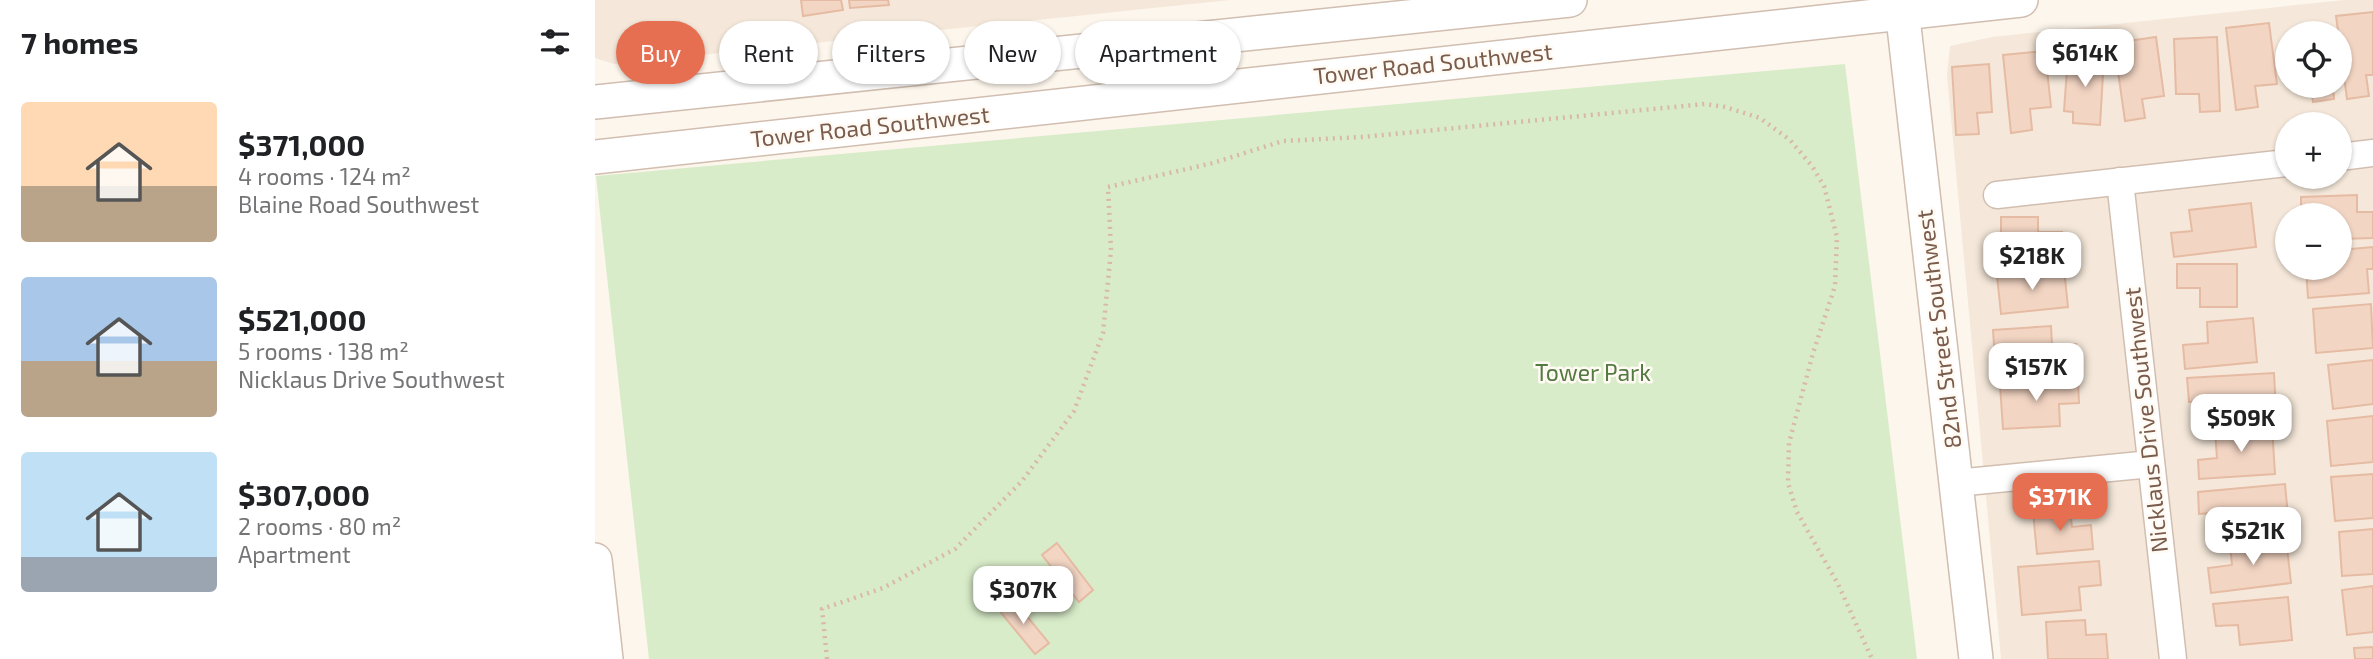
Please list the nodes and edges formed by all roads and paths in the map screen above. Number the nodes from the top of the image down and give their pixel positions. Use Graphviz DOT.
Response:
graph roads {
  1 [pos="1570,0"];
  2 [pos="2021,0"];
  3 [pos="1902,6"];
  4 [pos="595,102"];
  5 [pos="2373,153"];
  6 [pos="2352,156"];
  7 [pos="595,157"];
  8 [pos="2275,164"];
  9 [pos="2120,181"];
  10 [pos="1997,195"];
  11 [pos="2151,464"];
  12 [pos="1956,483"];
  13 [pos="595,560"];
  14 [pos="606,659"];
  15 [pos="827,659"];
  16 [pos="1873,659"];
  17 [pos="1976,659"];
  18 [pos="2173,659"];
  1 -- 4 [label="street"];
  2 -- 3 [label="street, Tower Road Southwest"];
  3 -- 7 [label="street, Tower Road Southwest"];
  3 -- 12 [label="street, 82nd Street Southwest"];
  5 -- 6 [label="street"];
  8 -- 9 [label="street"];
  9 -- 10 [label="street"];
  9 -- 11 [label="street, Nicklaus Drive Southwest"];
  11 -- 12 [label="street"];
  11 -- 18 [label="street, Nicklaus Drive Southwest"];
  12 -- 17 [label="street, 82nd Street Southwest"];
  13 -- 14 [label="street"];
  15 -- 16 [label="path"];
}
